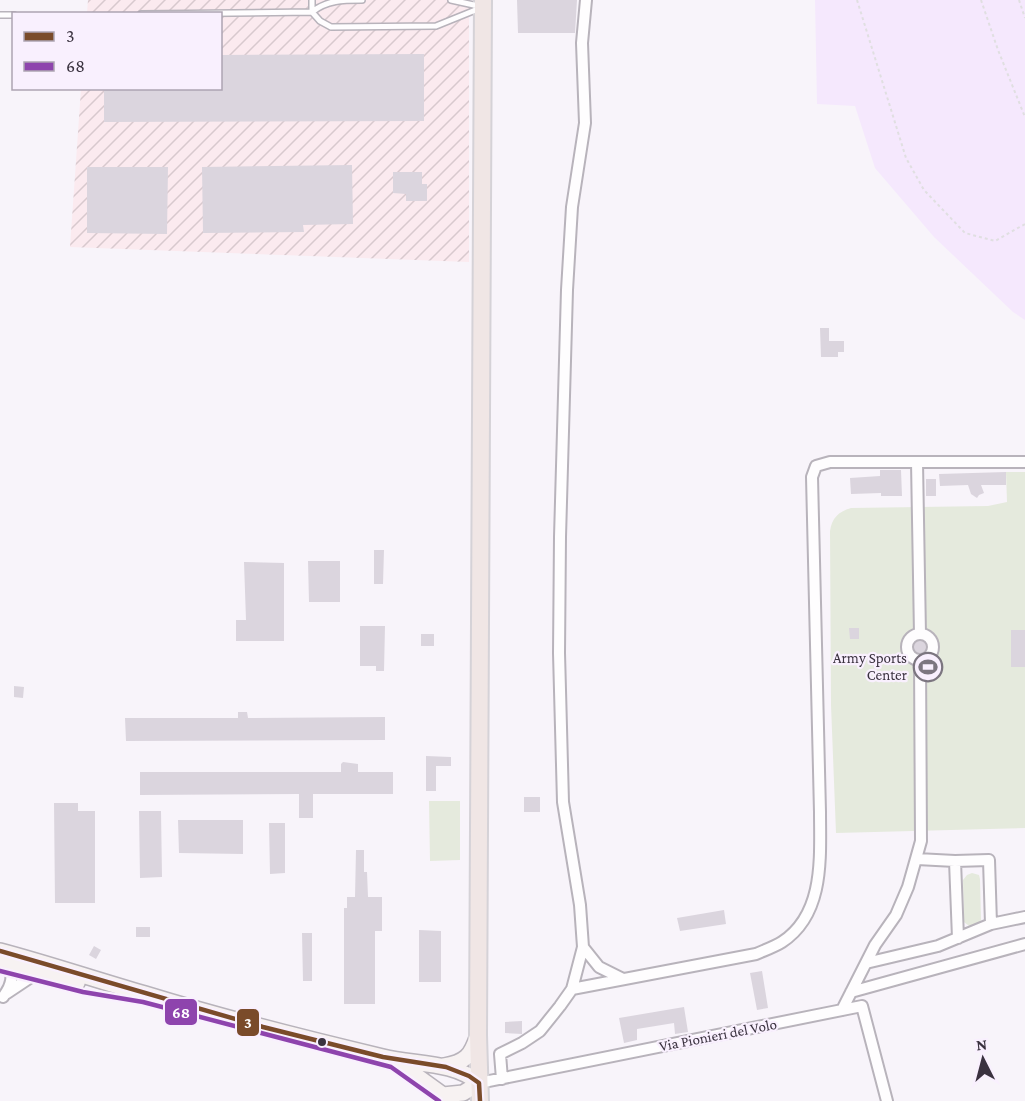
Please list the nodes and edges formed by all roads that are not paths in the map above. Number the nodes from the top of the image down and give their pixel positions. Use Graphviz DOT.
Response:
graph roads {
  1 [pos="312,0"];
  2 [pos="332,0"];
  3 [pos="362,0"];
  4 [pos="451,0"];
  5 [pos="586,0"];
  6 [pos="483,4"];
  7 [pos="312,12"];
  8 [pos="222,13"];
  9 [pos="917,462"];
  10 [pos="1025,462"];
  11 [pos="920,634"];
  12 [pos="920,660"];
  13 [pos="916,859"];
  14 [pos="955,861"];
  15 [pos="1025,917"];
  16 [pos="991,924"];
  17 [pos="958,938"];
  18 [pos="1025,944"];
  19 [pos="583,947"];
  20 [pos="0,951"];
  21 [pos="3,962"];
  22 [pos="866,963"];
  23 [pos="37,973"];
  24 [pos="623,978"];
  25 [pos="572,989"];
  26 [pos="851,992"];
  27 [pos="146,994"];
  28 [pos="1,998"];
  29 [pos="842,1010"];
  30 [pos="478,1035"];
  31 [pos="394,1060"];
  32 [pos="444,1067"];
  33 [pos="502,1078"];
  34 [pos="479,1083"];
  35 [pos="442,1097"];
  36 [pos="480,1101"];
  37 [pos="886,1101"];
  1 -- 7 [label="lane"];
  2 -- 3 [label="lane"];
  2 -- 7 [label="lane"];
  4 -- 6 [label="lane"];
  5 -- 19 [label="street"];
  6 -- 7 [label="lane"];
  6 -- 30 [label="main road"];
  7 -- 8 [label="lane"];
  9 -- 10 [label="street"];
  9 -- 11 [label="street"];
  9 -- 24 [label="street"];
  11 -- 12 [label="street"];
  11 -- 12 [label="street"];
  12 -- 13 [label="street"];
  13 -- 14 [label="street"];
  13 -- 22 [label="street"];
  14 -- 16 [label="street"];
  14 -- 17 [label="street"];
  15 -- 16 [label="street"];
  16 -- 17 [label="street"];
  17 -- 22 [label="street"];
  18 -- 26 [label="street"];
  19 -- 24 [label="street"];
  19 -- 25 [label="street"];
  20 -- 27 [label="main road"];
  21 -- 23 [label="main road"];
  21 -- 28 [label="street"];
  22 -- 26 [label="street"];
  23 -- 27 [label="main road"];
  23 -- 28 [label="street"];
  24 -- 25 [label="street"];
  25 -- 33 [label="street"];
  26 -- 29 [label="street"];
  27 -- 31 [label="main road"];
  29 -- 33 [label="street, Via Pionieri del Volo"];
  29 -- 37 [label="street, Via Pionieri del Volo"];
  30 -- 32 [label="main road"];
  30 -- 34 [label="main road"];
  31 -- 32 [label="main road"];
  31 -- 35 [label="main road"];
  32 -- 34 [label="main road"];
  33 -- 34 [label="street, Via Pionieri del Volo"];
  34 -- 35 [label="main road"];
  34 -- 36 [label="main road"];
}
